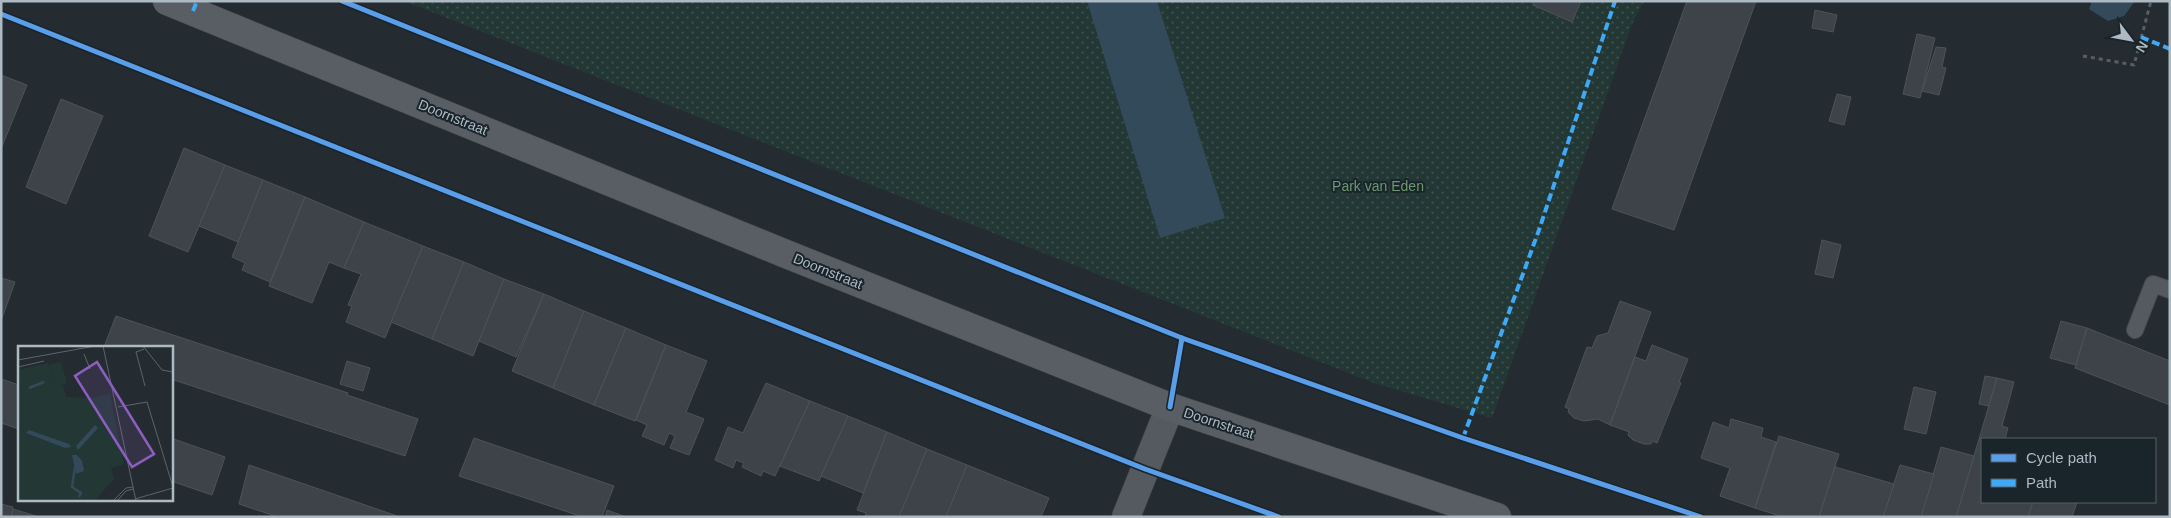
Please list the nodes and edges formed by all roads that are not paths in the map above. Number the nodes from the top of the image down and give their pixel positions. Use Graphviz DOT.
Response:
graph roads {
  1 [pos="168,1"];
  2 [pos="2170,290"];
  3 [pos="2135,330"];
  4 [pos="1170,407"];
  5 [pos="1126,517"];
  6 [pos="1497,517"];
  1 -- 4 [label="street, Doornstraat"];
  2 -- 3 [label="lane"];
  4 -- 5 [label="street"];
  4 -- 6 [label="street, Doornstraat"];
}
